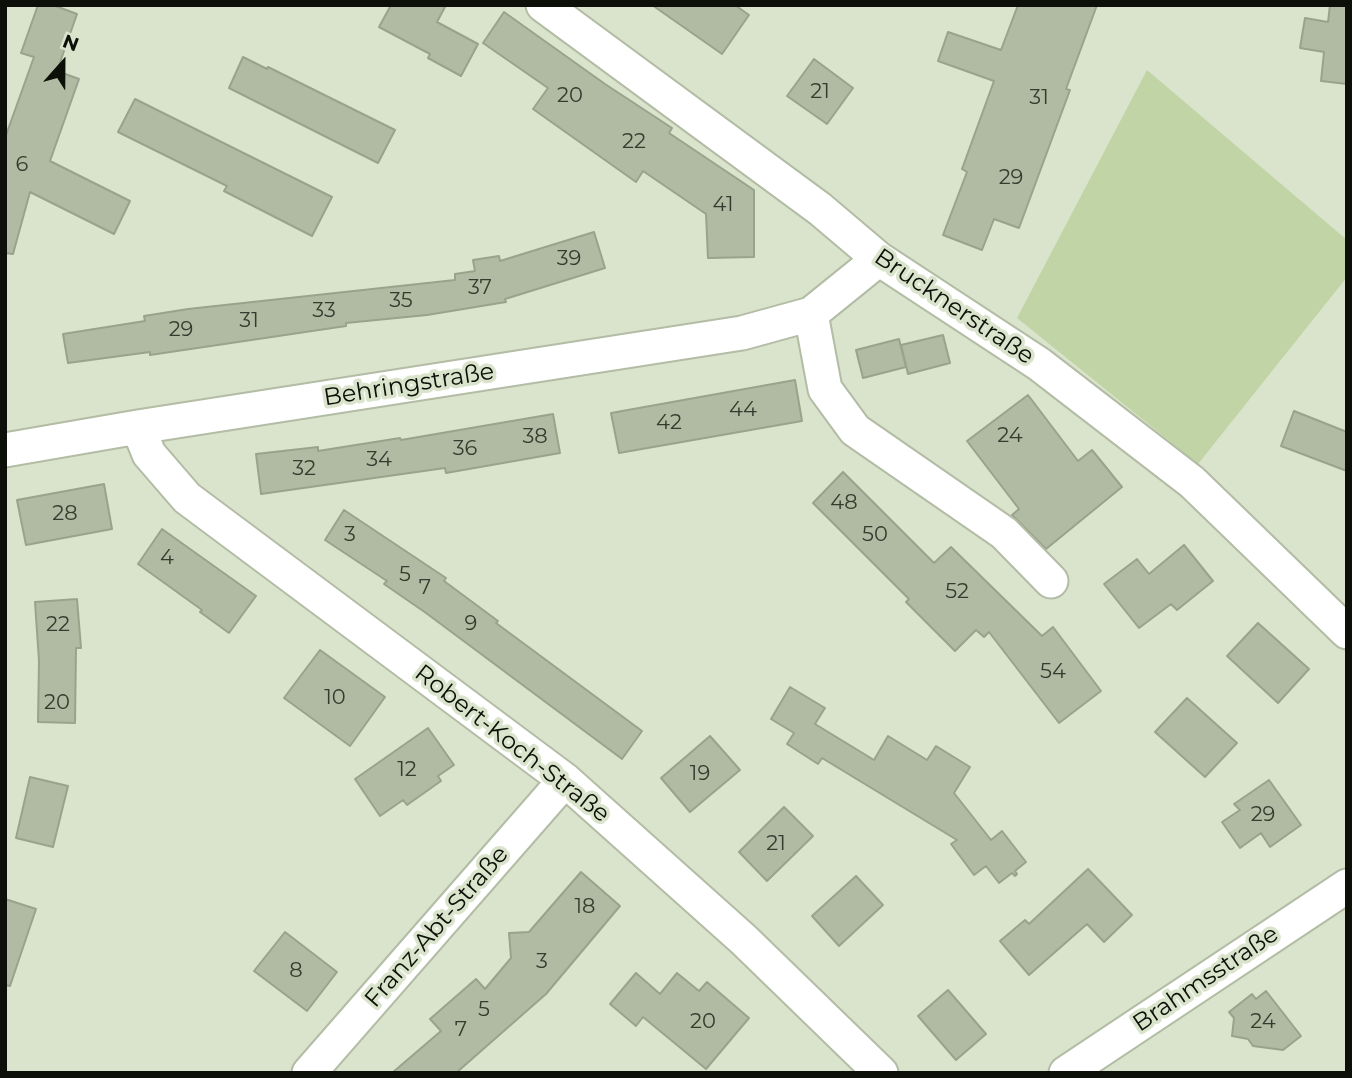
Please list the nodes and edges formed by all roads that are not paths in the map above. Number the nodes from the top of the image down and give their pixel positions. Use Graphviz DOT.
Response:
graph roads {
  1 [pos="543,5"];
  2 [pos="879,259"];
  3 [pos="811,314"];
  4 [pos="138,427"];
  5 [pos="5,450"];
  6 [pos="1051,580"];
  7 [pos="1347,632"];
  8 [pos="565,780"];
  9 [pos="1347,886"];
  10 [pos="309,1073"];
  11 [pos="881,1073"];
  12 [pos="1066,1073"];
  1 -- 2 [label="street, Brucknerstraße"];
  2 -- 3 [label="street, Behringstraße"];
  2 -- 7 [label="street, Brucknerstraße"];
  3 -- 4 [label="street, Behringstraße"];
  3 -- 6 [label="street"];
  4 -- 5 [label="street, Behringstraße"];
  4 -- 8 [label="street, Robert-Koch-Straße"];
  8 -- 10 [label="street, Franz-Abt-Straße"];
  8 -- 11 [label="street, Robert-Koch-Straße"];
  9 -- 12 [label="street, Brahmsstraße"];
}
